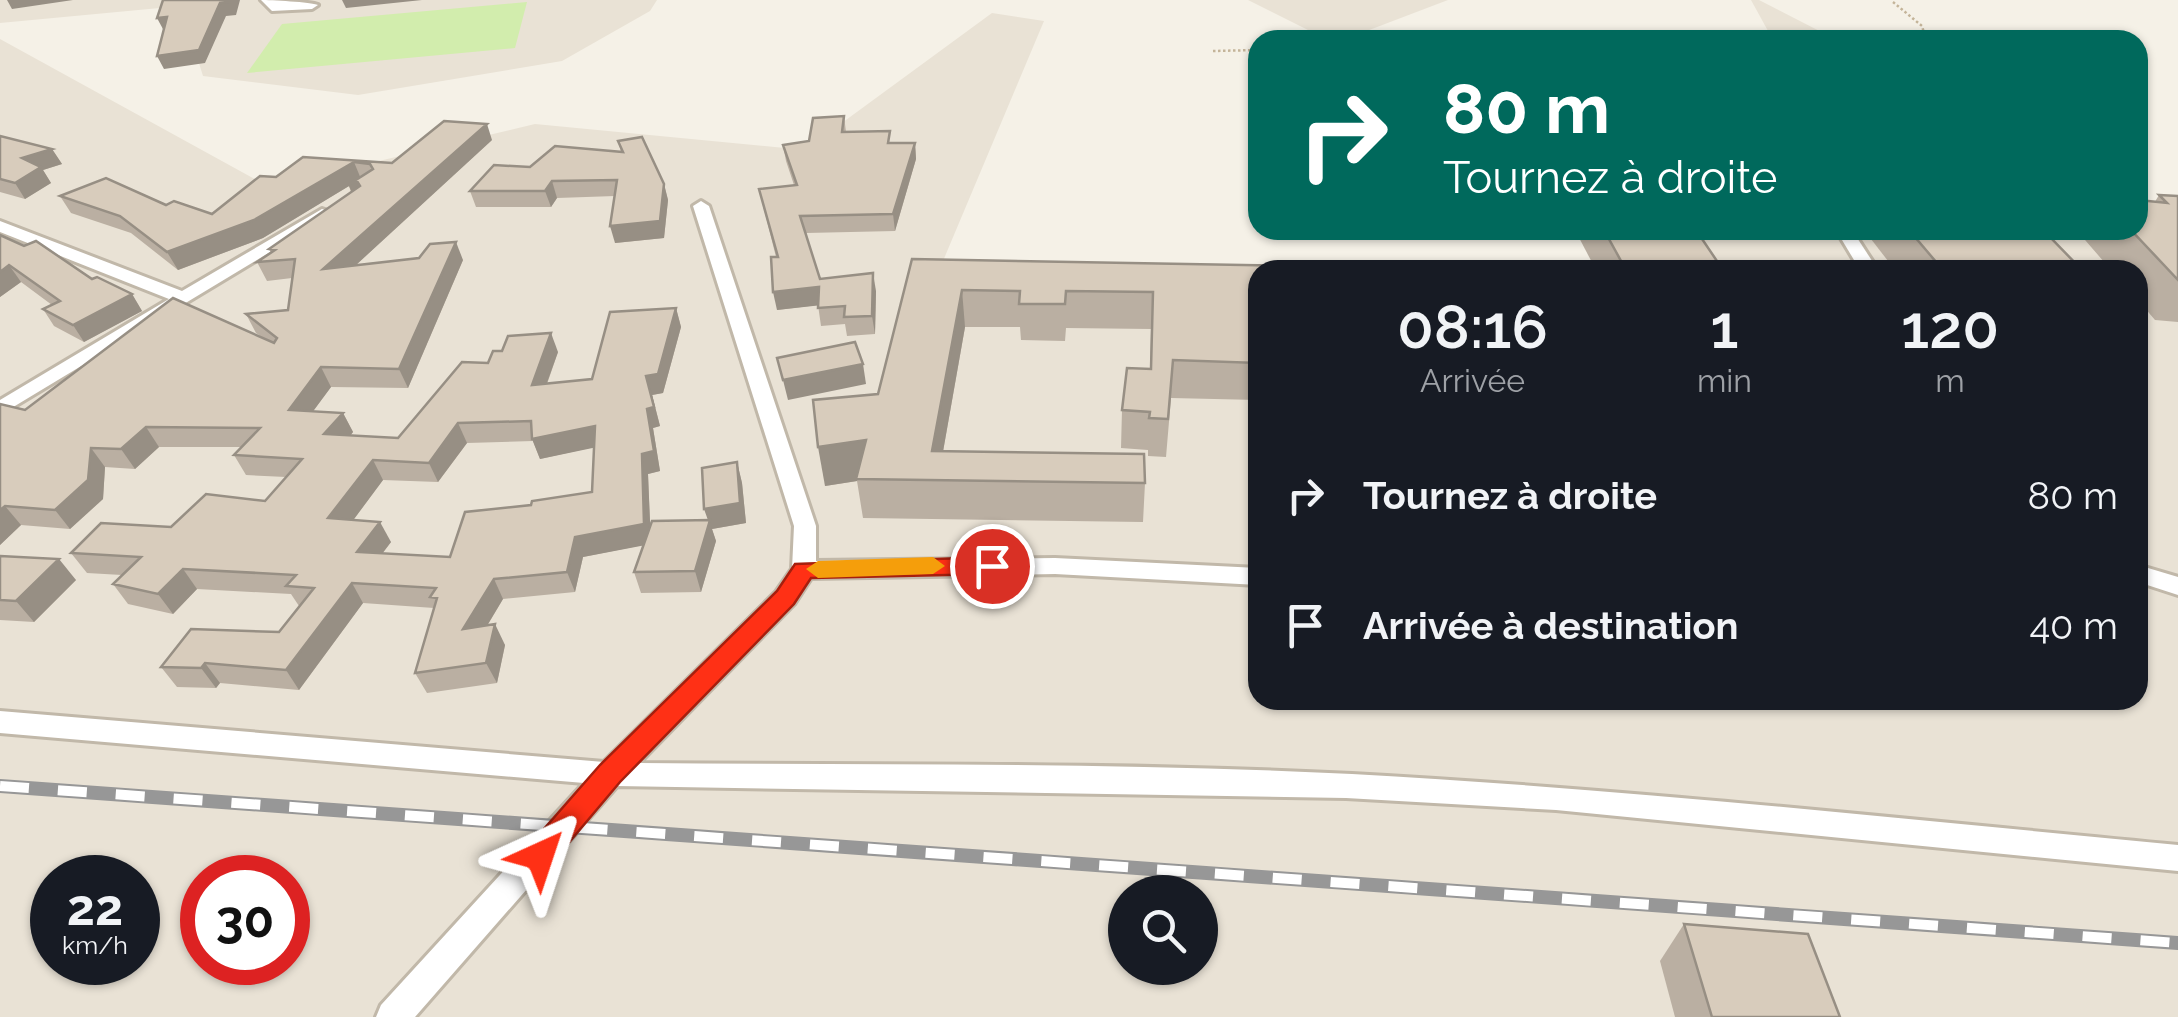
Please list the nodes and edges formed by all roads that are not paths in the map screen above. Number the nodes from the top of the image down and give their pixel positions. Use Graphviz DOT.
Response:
graph roads {
  1 [pos="267,0"];
  2 [pos="312,6"];
  3 [pos="336,206"];
  4 [pos="700,206"];
  5 [pos="0,226"];
  6 [pos="184,298"];
  7 [pos="0,409"];
  8 [pos="804,570"];
  9 [pos="1248,576"];
  10 [pos="2148,576"];
  11 [pos="2178,586"];
  12 [pos="0,722"];
  13 [pos="610,774"];
  14 [pos="2178,858"];
  15 [pos="394,1017"];
  1 -- 2 [label="street"];
  3 -- 6 [label="street"];
  4 -- 8 [label="street"];
  5 -- 6 [label="street"];
  6 -- 7 [label="street"];
  8 -- 9 [label="street"];
  8 -- 13 [label="street"];
  10 -- 11 [label="street"];
  12 -- 13 [label="street"];
  13 -- 14 [label="street"];
  13 -- 15 [label="street"];
}
